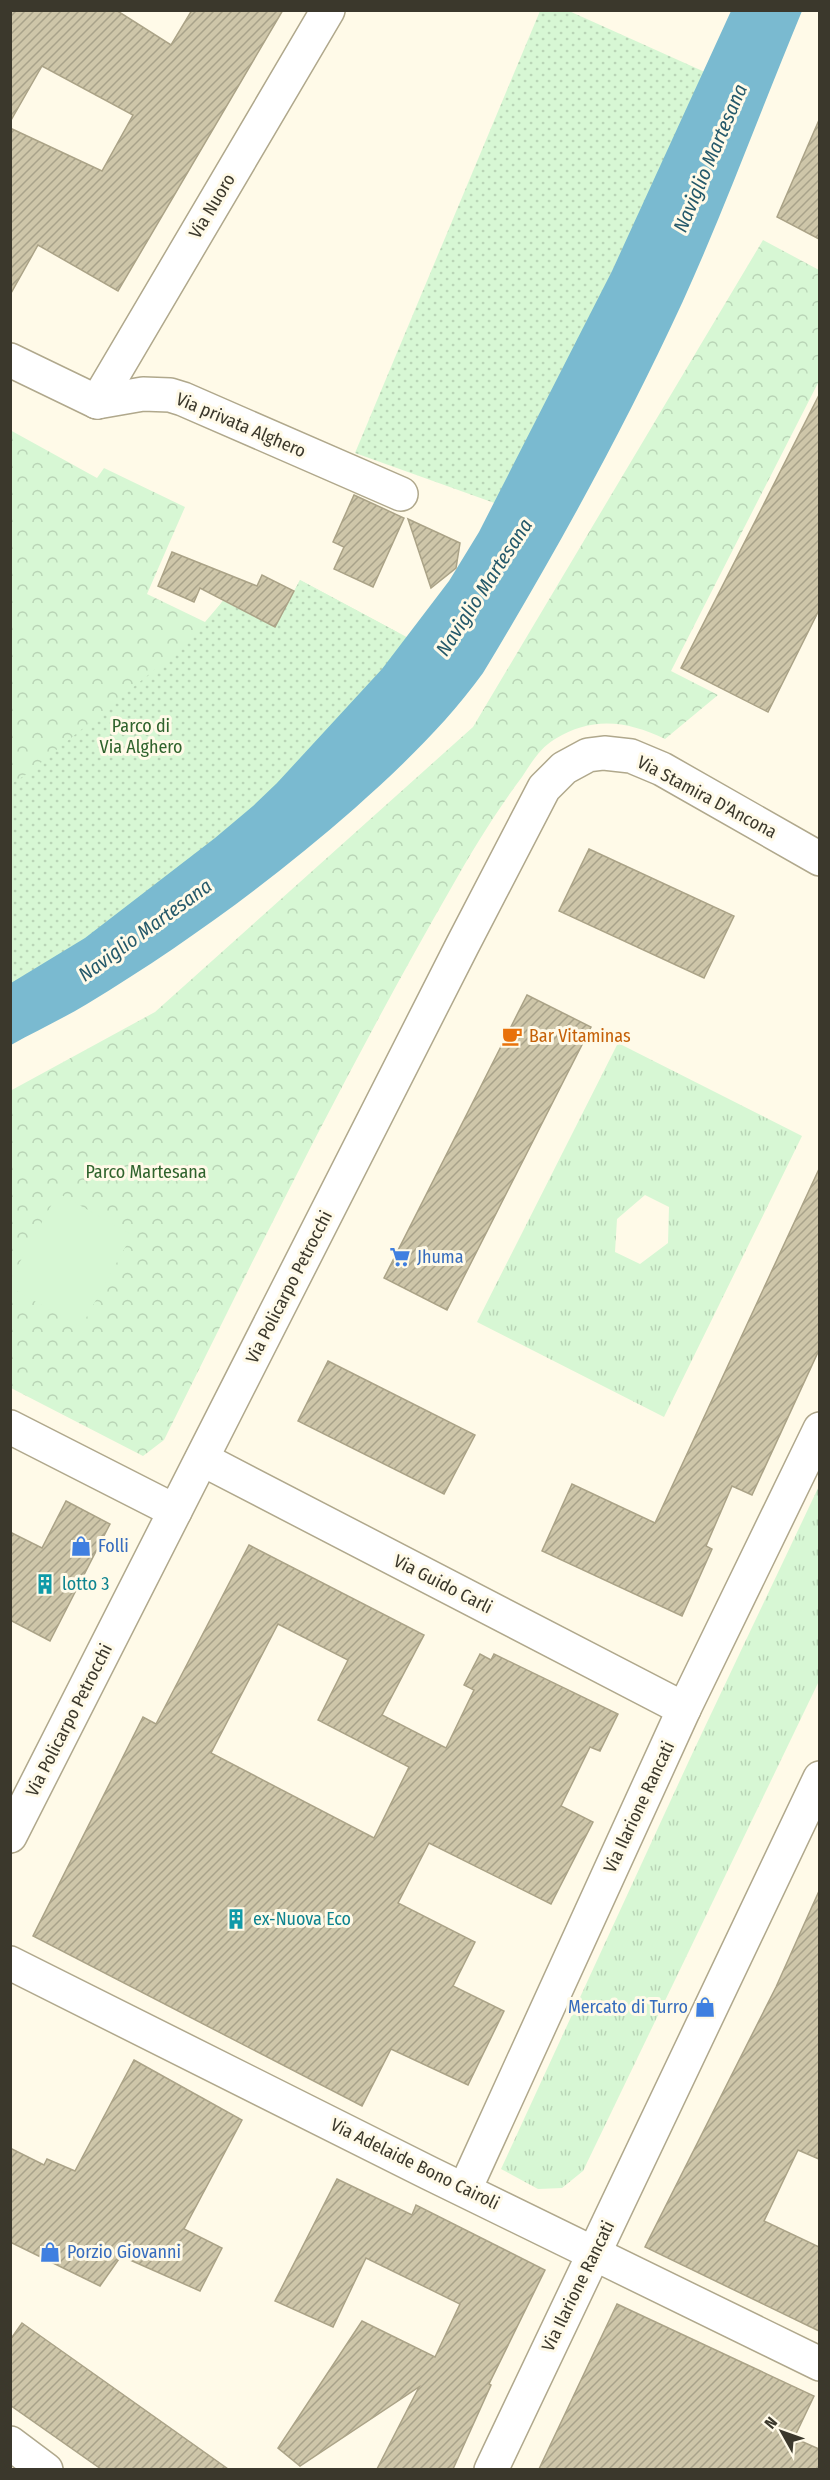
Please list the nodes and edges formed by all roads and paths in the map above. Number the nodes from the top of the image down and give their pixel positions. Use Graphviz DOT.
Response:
graph roads {
  1 [pos="328,10"];
  2 [pos="10,360"];
  3 [pos="97,402"];
  4 [pos="401,494"];
  5 [pos="588,755"];
  6 [pos="819,859"];
  7 [pos="10,1426"];
  8 [pos="819,1428"];
  9 [pos="202,1459"];
  10 [pos="175,1511"];
  11 [pos="684,1709"];
  12 [pos="819,1778"];
  13 [pos="10,1836"];
  14 [pos="10,1963"];
  15 [pos="465,2189"];
  16 [pos="594,2252"];
  17 [pos="819,2364"];
  18 [pos="10,2444"];
  19 [pos="46,2469"];
  20 [pos="491,2469"];
  1 -- 3 [label="street, Via Nuoro"];
  2 -- 3 [label="street"];
  3 -- 4 [label="street, Via privata Alghero"];
  5 -- 6 [label="street, Via Stamira D'Ancona"];
  5 -- 9 [label="street, Via Policarpo Petrocchi"];
  7 -- 10 [label="street"];
  8 -- 11 [label="street, Via Ilarione Rancati"];
  9 -- 10 [label="street, Via Policarpo Petrocchi"];
  9 -- 11 [label="street, Via Guido Carli"];
  10 -- 13 [label="street, Via Policarpo Petrocchi"];
  11 -- 15 [label="street, Via Ilarione Rancati"];
  12 -- 16 [label="street, Via Ilarione Rancati"];
  14 -- 15 [label="street, Via Adelaide Bono Cairoli"];
  15 -- 16 [label="street, Via Adelaide Bono Cairoli"];
  16 -- 17 [label="street, Via Adelaide Bono Cairoli"];
  16 -- 20 [label="street, Via Ilarione Rancati"];
  18 -- 19 [label="street"];
}
